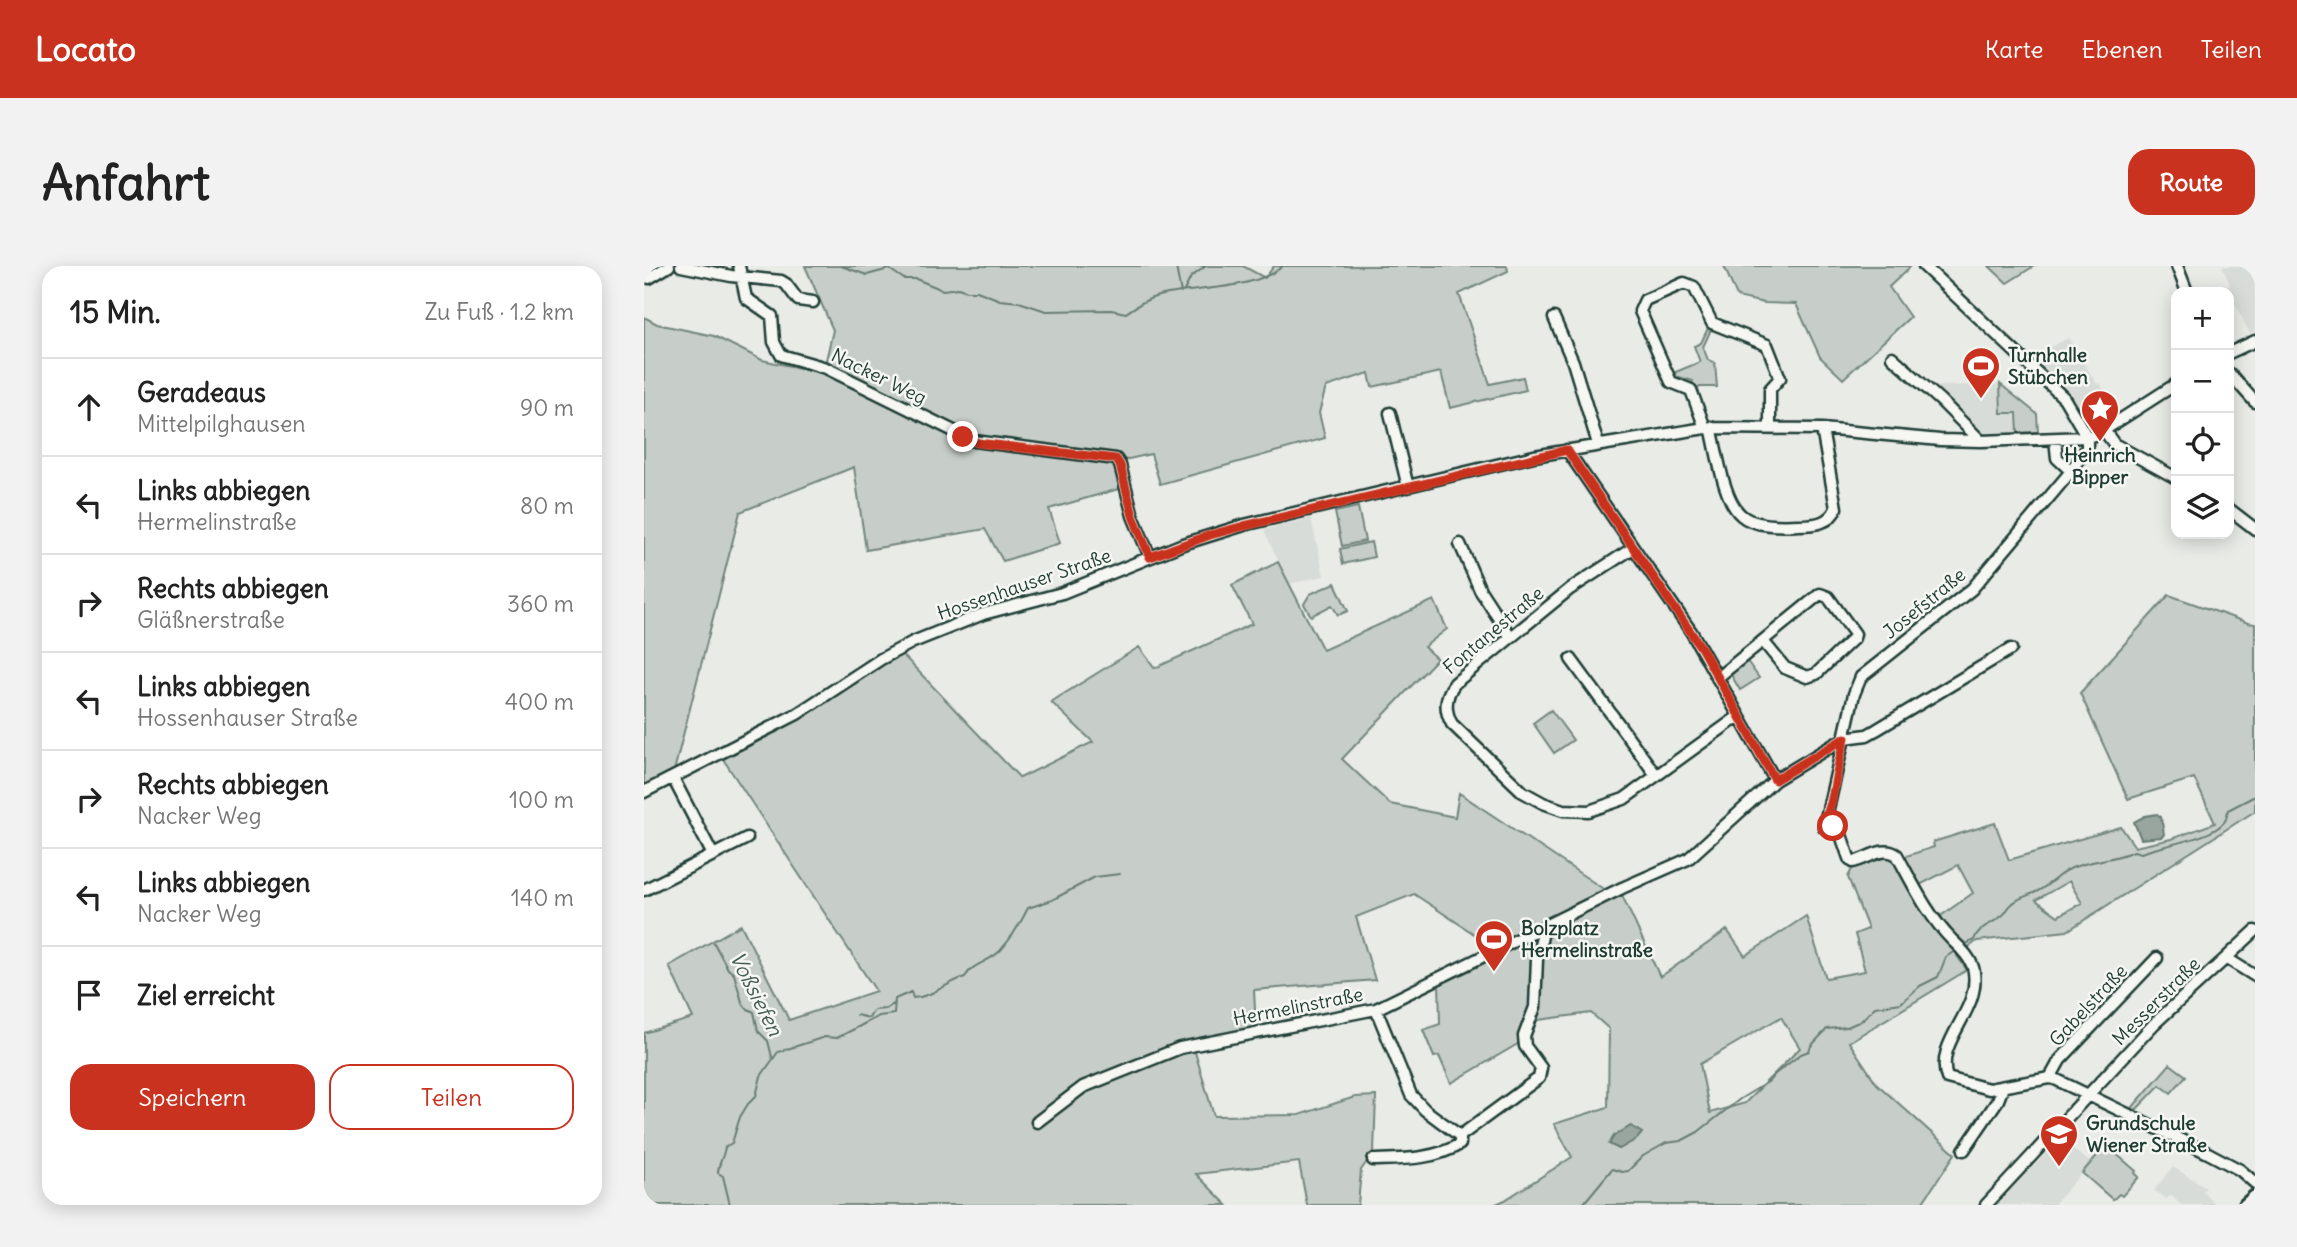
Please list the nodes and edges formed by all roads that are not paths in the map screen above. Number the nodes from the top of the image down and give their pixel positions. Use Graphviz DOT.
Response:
graph roads {
  1 [pos="669,266"];
  2 [pos="681,266"];
  3 [pos="1924,266"];
  4 [pos="2177,266"];
  5 [pos="740,271"];
  6 [pos="649,278"];
  7 [pos="2185,287"];
  8 [pos="813,302"];
  9 [pos="1555,318"];
  10 [pos="2255,341"];
  11 [pos="2234,351"];
  12 [pos="1892,358"];
  13 [pos="2234,379"];
  14 [pos="2171,387"];
  15 [pos="2255,402"];
  16 [pos="1390,413"];
  17 [pos="1770,427"];
  18 [pos="1708,428"];
  19 [pos="1822,429"];
  20 [pos="2104,430"];
  21 [pos="2087,437"];
  22 [pos="2055,439"];
  23 [pos="1981,442"];
  24 [pos="1598,443"];
  25 [pos="1567,450"];
  26 [pos="2071,471"];
  27 [pos="2172,476"];
  28 [pos="1408,487"];
  29 [pos="2234,513"];
  30 [pos="2255,529"];
  31 [pos="1460,544"];
  32 [pos="1633,548"];
  33 [pos="1150,557"];
  34 [pos="1510,636"];
  35 [pos="1763,641"];
  36 [pos="2011,649"];
  37 [pos="1571,659"];
  38 [pos="1717,678"];
  39 [pos="1739,716"];
  40 [pos="1845,738"];
  41 [pos="1656,775"];
  42 [pos="673,778"];
  43 [pos="1775,780"];
  44 [pos="644,792"];
  45 [pos="747,838"];
  46 [pos="713,855"];
  47 [pos="644,890"];
  48 [pos="1544,927"];
  49 [pos="2255,931"];
  50 [pos="2157,958"];
  51 [pos="2226,958"];
  52 [pos="2255,976"];
  53 [pos="1376,1009"];
  54 [pos="2050,1079"];
  55 [pos="2003,1087"];
  56 [pos="2089,1095"];
  57 [pos="1037,1122"];
  58 [pos="1460,1136"];
  59 [pos="1964,1150"];
  60 [pos="1373,1160"];
  61 [pos="2255,1183"];
  62 [pos="2255,1197"];
  63 [pos="1986,1205"];
  64 [pos="2246,1205"];
  1 -- 6 [label="street"];
  2 -- 5 [label="street"];
  3 -- 21 [label="street"];
  4 -- 7 [label="street"];
  5 -- 8 [label="street"];
  5 -- 33 [label="street, Nacker Weg"];
  9 -- 24 [label="street"];
  10 -- 11 [label="street"];
  12 -- 23 [label="street"];
  13 -- 15 [label="street"];
  14 -- 20 [label="street, Hossenhauser Straße"];
  16 -- 28 [label="street"];
  17 -- 18 [label="street, Hossenhauser Straße"];
  17 -- 18 [label="street"];
  17 -- 19 [label="street, Hossenhauser Straße"];
  18 -- 19 [label="street"];
  18 -- 24 [label="street, Hossenhauser Straße"];
  19 -- 23 [label="street, Hossenhauser Straße"];
  20 -- 21 [label="street, Hossenhauser Straße"];
  20 -- 27 [label="street"];
  21 -- 22 [label="street, Hossenhauser Straße"];
  21 -- 26 [label="street, Josefstraße"];
  22 -- 23 [label="street, Hossenhauser Straße"];
  22 -- 26 [label="street"];
  24 -- 25 [label="street, Hossenhauser Straße"];
  25 -- 28 [label="street, Hossenhauser Straße"];
  25 -- 32 [label="street"];
  26 -- 40 [label="street, Josefstraße"];
  28 -- 33 [label="street, Hossenhauser Straße"];
  29 -- 30 [label="street"];
  31 -- 34 [label="street"];
  32 -- 34 [label="street, Fontanestraße"];
  32 -- 38 [label="street"];
  33 -- 42 [label="street, Hossenhauser Straße"];
  34 -- 41 [label="street, Fontanestraße"];
  35 -- 35 [label="street"];
  35 -- 38 [label="street"];
  36 -- 40 [label="street, Hermelinstraße"];
  37 -- 41 [label="street"];
  38 -- 39 [label="street"];
  39 -- 41 [label="street, Fontanestraße"];
  39 -- 43 [label="street"];
  40 -- 43 [label="street, Hermelinstraße"];
  40 -- 55 [label="street, Josefstraße"];
  42 -- 44 [label="street, Hossenhauser Straße"];
  42 -- 46 [label="street"];
  43 -- 48 [label="street, Hermelinstraße"];
  45 -- 46 [label="street"];
  46 -- 47 [label="street"];
  48 -- 53 [label="street, Hermelinstraße"];
  48 -- 58 [label="street"];
  49 -- 51 [label="street"];
  50 -- 54 [label="street, Gabelstraße"];
  51 -- 52 [label="street, Messerstraße"];
  51 -- 56 [label="street, Messerstraße"];
  53 -- 57 [label="street, Hermelinstraße"];
  53 -- 58 [label="street"];
  54 -- 55 [label="street"];
  54 -- 56 [label="street"];
  55 -- 59 [label="street"];
  56 -- 61 [label="street"];
  56 -- 63 [label="street, Messerstraße"];
  58 -- 60 [label="street"];
  62 -- 64 [label="main road"];
}
